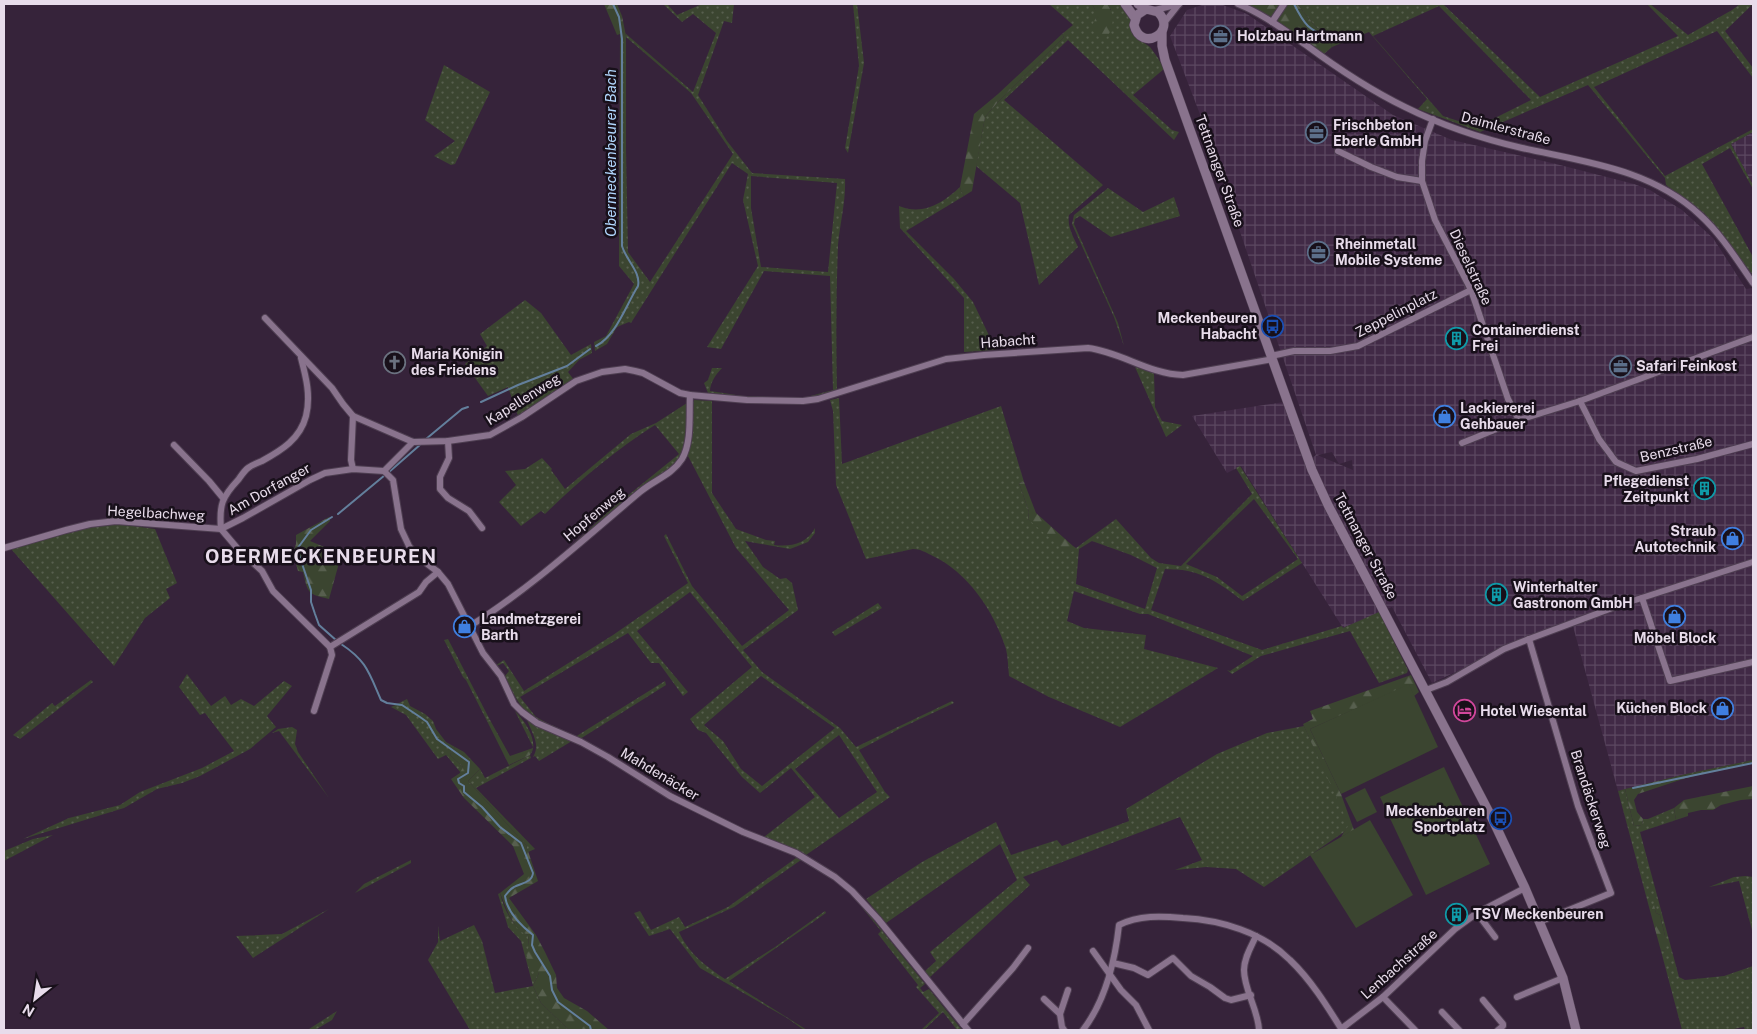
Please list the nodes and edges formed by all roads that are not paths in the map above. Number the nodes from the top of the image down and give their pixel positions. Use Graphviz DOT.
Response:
graph roads {
  1 [pos="1125,4"];
  2 [pos="1138,4"];
  3 [pos="1179,4"];
  4 [pos="1238,4"];
  5 [pos="1284,4"];
  6 [pos="1150,9"];
  7 [pos="1135,18"];
  8 [pos="1272,22"];
  9 [pos="1163,27"];
  10 [pos="1148,39"];
  11 [pos="1165,60"];
  12 [pos="1433,120"];
  13 [pos="1338,151"];
  14 [pos="1422,181"];
  15 [pos="1753,283"];
  16 [pos="1471,290"];
  17 [pos="265,318"];
  18 [pos="1753,337"];
  19 [pos="301,358"];
  20 [pos="1272,358"];
  21 [pos="690,395"];
  22 [pos="747,400"];
  23 [pos="1580,401"];
  24 [pos="353,416"];
  25 [pos="1518,420"];
  26 [pos="448,441"];
  27 [pos="415,442"];
  28 [pos="1462,443"];
  29 [pos="1753,444"];
  30 [pos="174,445"];
  31 [pos="353,469"];
  32 [pos="386,472"];
  33 [pos="223,498"];
  34 [pos="482,528"];
  35 [pos="221,529"];
  36 [pos="4,548"];
  37 [pos="1753,562"];
  38 [pos="438,572"];
  39 [pos="1642,598"];
  40 [pos="470,626"];
  41 [pos="1529,639"];
  42 [pos="336,644"];
  43 [pos="1753,662"];
  44 [pos="1426,690"];
  45 [pos="314,711"];
  46 [pos="1525,888"];
  47 [pos="1477,913"];
  48 [pos="1540,922"];
  49 [pos="1256,936"];
  50 [pos="1495,937"];
  51 [pos="1028,948"];
  52 [pos="1093,952"];
  53 [pos="1113,963"];
  54 [pos="1110,973"];
  55 [pos="1563,978"];
  56 [pos="1068,990"];
  57 [pos="1251,995"];
  58 [pos="1383,997"];
  59 [pos="1517,997"];
  60 [pos="1044,999"];
  61 [pos="1483,1000"];
  62 [pos="1442,1012"];
  63 [pos="1060,1014"];
  64 [pos="963,1024"];
  65 [pos="968,1030"];
  66 [pos="1064,1030"];
  67 [pos="1083,1030"];
  68 [pos="1149,1030"];
  69 [pos="1259,1030"];
  70 [pos="1342,1030"];
  71 [pos="1415,1030"];
  72 [pos="1459,1030"];
  73 [pos="1498,1030"];
  74 [pos="1576,1030"];
  1 -- 7 [label="main road"];
  2 -- 6 [label="main road"];
  3 -- 6 [label="street"];
  3 -- 9 [label="street"];
  4 -- 8 [label="street, Daimlerstraße"];
  5 -- 8 [label="street"];
  6 -- 7 [label="main road"];
  6 -- 9 [label="main road"];
  7 -- 10 [label="main road"];
  8 -- 12 [label="street, Daimlerstraße"];
  9 -- 10 [label="main road"];
  9 -- 11 [label="main road, Tettnanger Straße"];
  10 -- 11 [label="main road, Tettnanger Straße"];
  11 -- 20 [label="main road, Tettnanger Straße"];
  12 -- 14 [label="street, Dieselstraße"];
  12 -- 15 [label="street, Daimlerstraße"];
  13 -- 14 [label="street"];
  14 -- 16 [label="street, Dieselstraße"];
  16 -- 20 [label="street, Zeppelinplatz"];
  16 -- 25 [label="street, Dieselstraße"];
  17 -- 19 [label="street, Kapellenweg"];
  18 -- 23 [label="street"];
  19 -- 24 [label="street, Kapellenweg"];
  19 -- 33 [label="street"];
  20 -- 22 [label="street, Habacht"];
  20 -- 44 [label="main road, Tettnanger Straße"];
  21 -- 22 [label="street, Kapellenweg"];
  21 -- 26 [label="street, Kapellenweg"];
  21 -- 40 [label="street, Hopfenweg"];
  23 -- 25 [label="street"];
  23 -- 29 [label="street, Benzstraße"];
  24 -- 27 [label="street, Kapellenweg"];
  24 -- 31 [label="street"];
  25 -- 28 [label="street"];
  26 -- 27 [label="street, Kapellenweg"];
  26 -- 34 [label="street"];
  27 -- 32 [label="street"];
  30 -- 33 [label="street"];
  31 -- 32 [label="street, Am Dorfanger"];
  31 -- 35 [label="street, Am Dorfanger"];
  32 -- 38 [label="street"];
  33 -- 35 [label="street"];
  35 -- 36 [label="street, Hegelbachweg"];
  35 -- 42 [label="street, Am Dorfanger"];
  37 -- 39 [label="street"];
  38 -- 40 [label="street, Mahdenäcker"];
  38 -- 42 [label="street"];
  39 -- 41 [label="street"];
  39 -- 43 [label="street"];
  40 -- 64 [label="street, Mahdenäcker"];
  41 -- 44 [label="street"];
  41 -- 48 [label="street, Brandäckerweg"];
  42 -- 45 [label="street"];
  44 -- 46 [label="main road, Tettnanger Straße"];
  46 -- 47 [label="street, Lenbachstraße"];
  46 -- 48 [label="main road, Tettnanger Straße"];
  47 -- 50 [label="street"];
  47 -- 58 [label="street, Lenbachstraße"];
  48 -- 55 [label="main road, Tettnanger Straße"];
  49 -- 53 [label="street"];
  49 -- 57 [label="street"];
  49 -- 70 [label="street"];
  51 -- 64 [label="street"];
  52 -- 54 [label="street"];
  53 -- 54 [label="street"];
  53 -- 57 [label="street"];
  54 -- 67 [label="street"];
  54 -- 68 [label="street"];
  55 -- 59 [label="street"];
  55 -- 74 [label="main road, Tettnanger Straße"];
  56 -- 63 [label="street"];
  57 -- 69 [label="street"];
  58 -- 70 [label="street, Lenbachstraße"];
  58 -- 71 [label="street"];
  60 -- 63 [label="street"];
  61 -- 73 [label="street"];
  62 -- 72 [label="street"];
  63 -- 66 [label="street"];
  64 -- 65 [label="street, Mahdenäcker"];
}
